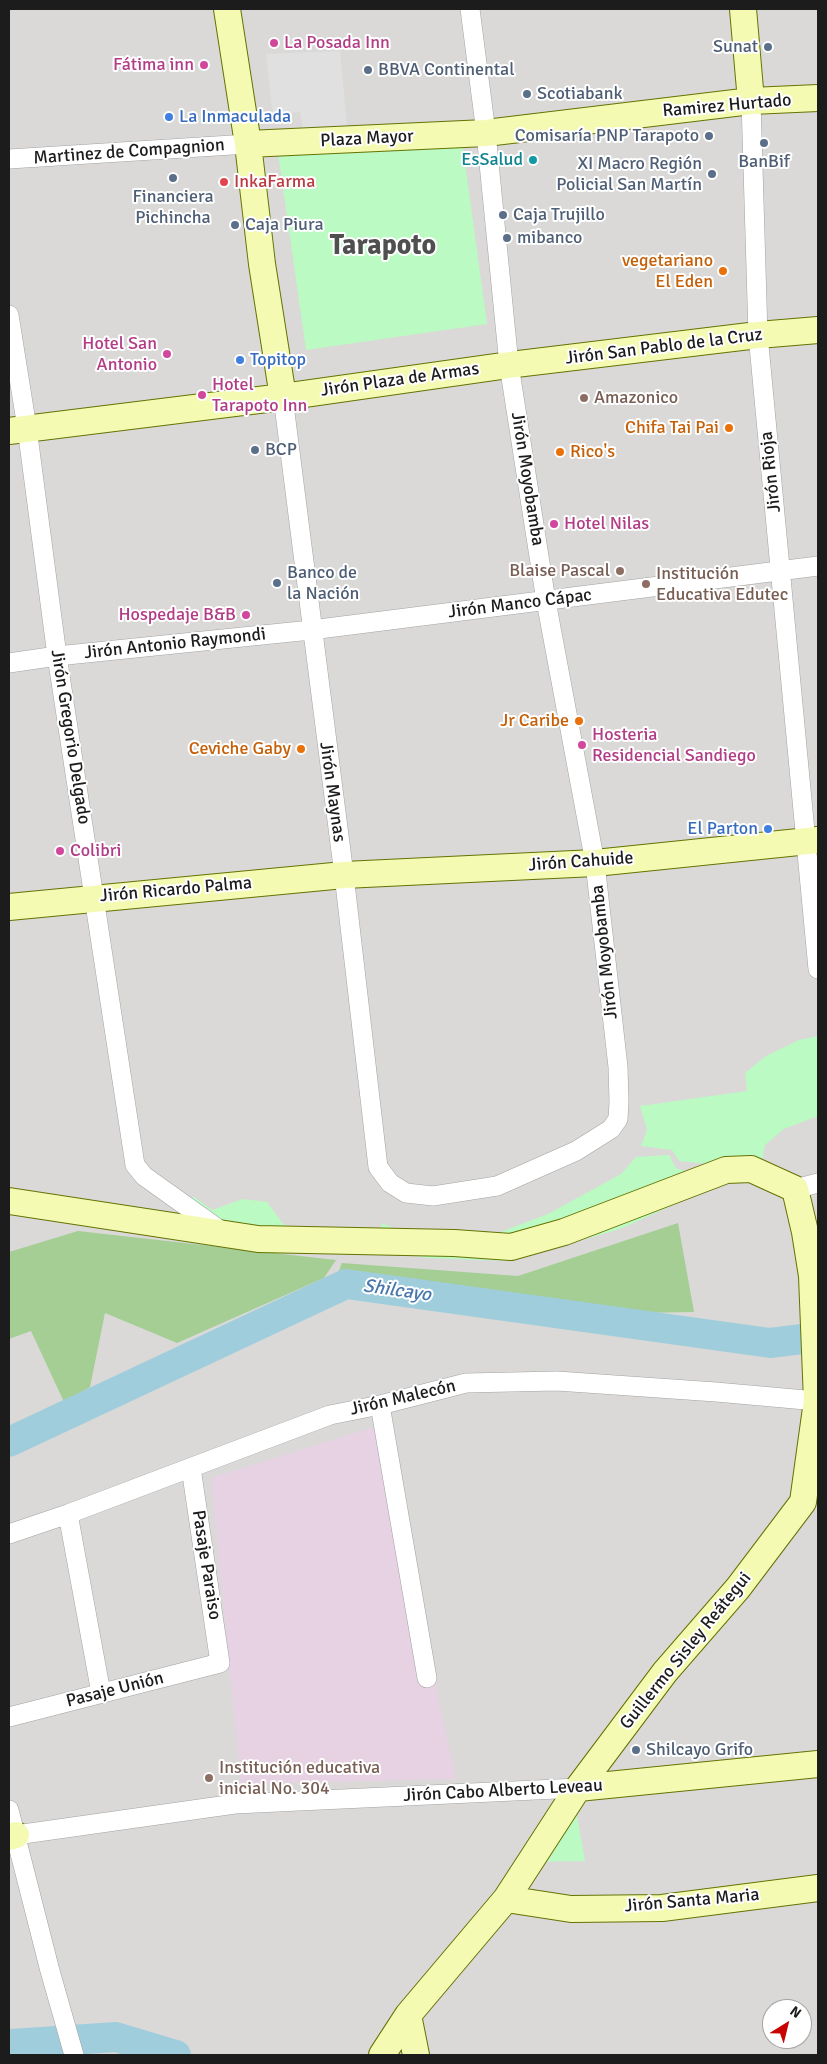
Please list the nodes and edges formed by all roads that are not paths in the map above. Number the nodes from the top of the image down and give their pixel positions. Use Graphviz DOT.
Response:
graph roads {
  1 [pos="227,9"];
  2 [pos="470,9"];
  3 [pos="743,9"];
  4 [pos="818,98"];
  5 [pos="751,101"];
  6 [pos="486,133"];
  7 [pos="248,144"];
  8 [pos="9,159"];
  9 [pos="9,315"];
  10 [pos="818,330"];
  11 [pos="758,335"];
  12 [pos="509,365"];
  13 [pos="283,397"];
  14 [pos="18,429"];
  15 [pos="818,566"];
  16 [pos="781,570"];
  17 [pos="546,601"];
  18 [pos="311,630"];
  19 [pos="57,656"];
  20 [pos="9,663"];
  21 [pos="812,841"];
  22 [pos="596,863"];
  23 [pos="344,875"];
  24 [pos="94,898"];
  25 [pos="9,907"];
  26 [pos="818,969"];
  27 [pos="390,1183"];
  28 [pos="807,1186"];
  29 [pos="9,1201"];
  30 [pos="224,1233"];
  31 [pos="817,1401"];
  32 [pos="380,1405"];
  33 [pos="191,1468"];
  34 [pos="811,1507"];
  35 [pos="68,1514"];
  36 [pos="9,1534"];
  37 [pos="220,1663"];
  38 [pos="427,1678"];
  39 [pos="101,1693"];
  40 [pos="9,1717"];
  41 [pos="818,1764"];
  42 [pos="578,1788"];
  43 [pos="9,1810"];
  44 [pos="12,1836"];
  45 [pos="818,1888"];
  46 [pos="506,1899"];
  47 [pos="408,2015"];
  48 [pos="416,2054"];
  49 [pos="74,2055"];
  50 [pos="382,2055"];
  1 -- 7 [label="street"];
  2 -- 6 [label="street"];
  3 -- 5 [label="street"];
  4 -- 5 [label="street, Ramirez Hurtado"];
  5 -- 6 [label="street, Ramirez Hurtado"];
  5 -- 11 [label="street, Jirón Rioja"];
  6 -- 7 [label="street, Plaza Mayor"];
  6 -- 12 [label="street"];
  7 -- 8 [label="street, Martinez de Compagnion"];
  7 -- 13 [label="street"];
  9 -- 14 [label="street, Jirón Gregorio Delgado"];
  10 -- 11 [label="street, Jirón San Pablo de la Cruz"];
  11 -- 12 [label="street, Jirón San Pablo de la Cruz"];
  11 -- 16 [label="street, Jirón Rioja"];
  12 -- 13 [label="street, Jirón Plaza de Armas"];
  12 -- 17 [label="street, Jirón Moyobamba"];
  13 -- 14 [label="street, Jirón Plaza de Armas"];
  13 -- 18 [label="street, Jirón Maynas"];
  14 -- 19 [label="street, Jirón Gregorio Delgado"];
  15 -- 16 [label="street, Jirón Manco Cápac"];
  16 -- 17 [label="street, Jirón Manco Cápac"];
  16 -- 21 [label="street, Jirón Rioja"];
  17 -- 18 [label="street, Jirón Manco Cápac"];
  17 -- 22 [label="street, Jirón Moyobamba"];
  18 -- 19 [label="street, Jirón Antonio Raymondi"];
  18 -- 23 [label="street, Jirón Maynas"];
  19 -- 20 [label="street, Jirón Antonio Raymondi"];
  19 -- 24 [label="street, Jirón Gregorio Delgado"];
  21 -- 22 [label="street, Jirón Cahuide"];
  21 -- 26 [label="street, Jirón Rioja"];
  22 -- 23 [label="street, Jirón Cahuide"];
  22 -- 27 [label="street, Jirón Moyobamba"];
  23 -- 24 [label="street, Jirón Ricardo Palma"];
  23 -- 27 [label="street, Jirón Maynas"];
  24 -- 25 [label="street, Jirón Ricardo Palma"];
  24 -- 30 [label="street, Jirón Gregorio Delgado"];
  28 -- 30 [label="street"];
  28 -- 31 [label="street, Guillermo Sisley Reátegui"];
  29 -- 30 [label="street"];
  31 -- 32 [label="street, Jirón Malecón"];
  31 -- 34 [label="street, Guillermo Sisley Reátegui"];
  32 -- 33 [label="street, Jirón Malecón"];
  32 -- 38 [label="street"];
  33 -- 35 [label="street, Jirón Malecón"];
  33 -- 37 [label="street, Pasaje Paraiso"];
  34 -- 42 [label="street, Guillermo Sisley Reátegui"];
  35 -- 36 [label="street, Jirón Malecón"];
  35 -- 39 [label="street"];
  37 -- 39 [label="street, Pasaje Unión"];
  39 -- 40 [label="street, Pasaje Unión"];
  41 -- 42 [label="street, Jirón Cabo Alberto Leveau"];
  42 -- 44 [label="street, Jirón Cabo Alberto Leveau"];
  42 -- 46 [label="street, Guillermo Sisley Reátegui"];
  43 -- 44 [label="street"];
  44 -- 49 [label="street"];
  45 -- 46 [label="street, Jirón Santa Maria"];
  46 -- 47 [label="street, Guillermo Sisley Reátegui"];
  47 -- 48 [label="street"];
  47 -- 50 [label="street, Guillermo Sisley Reátegui"];
}
